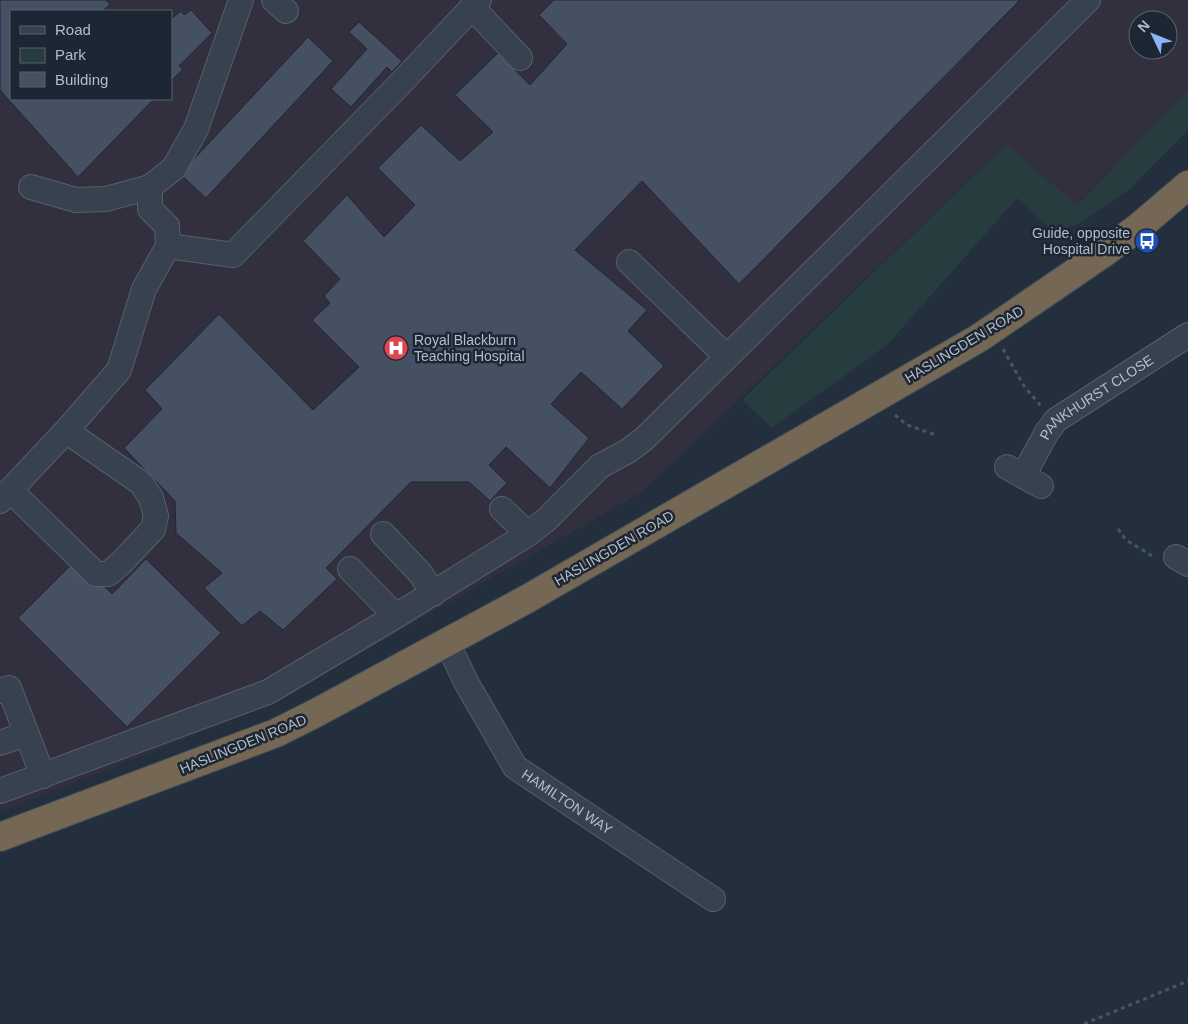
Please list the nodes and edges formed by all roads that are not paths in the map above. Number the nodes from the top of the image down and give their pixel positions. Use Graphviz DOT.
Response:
graph roads {
  1 [pos="241,0"];
  2 [pos="1088,0"];
  3 [pos="475,4"];
  4 [pos="520,58"];
  5 [pos="1188,185"];
  6 [pos="31,187"];
  7 [pos="150,187"];
  8 [pos="168,246"];
  9 [pos="629,262"];
  10 [pos="1188,335"];
  11 [pos="727,357"];
  12 [pos="66,431"];
  13 [pos="1024,476"];
  14 [pos="5,496"];
  15 [pos="502,509"];
  16 [pos="382,534"];
  17 [pos="528,534"];
  18 [pos="350,569"];
  19 [pos="433,594"];
  20 [pos="396,616"];
  21 [pos="446,642"];
  22 [pos="0,691"];
  23 [pos="26,734"];
  24 [pos="0,743"];
  25 [pos="43,776"];
  26 [pos="0,791"];
  27 [pos="0,836"];
  28 [pos="712,899"];
  1 -- 7 [label="street"];
  2 -- 11 [label="street"];
  3 -- 4 [label="street"];
  3 -- 8 [label="street"];
  5 -- 21 [label="highway, HASLINGDEN ROAD"];
  6 -- 7 [label="street"];
  7 -- 8 [label="street"];
  8 -- 12 [label="street"];
  9 -- 11 [label="street"];
  10 -- 13 [label="street, PANKHURST CLOSE"];
  11 -- 17 [label="street"];
  12 -- 14 [label="street"];
  12 -- 14 [label="street"];
  15 -- 17 [label="street"];
  16 -- 19 [label="street"];
  17 -- 19 [label="street"];
  18 -- 20 [label="street"];
  19 -- 20 [label="street"];
  20 -- 25 [label="street"];
  21 -- 27 [label="highway, HASLINGDEN ROAD"];
  21 -- 28 [label="street, HAMILTON WAY"];
  22 -- 23 [label="street"];
  23 -- 24 [label="street"];
  23 -- 25 [label="street"];
  25 -- 26 [label="street"];
}
